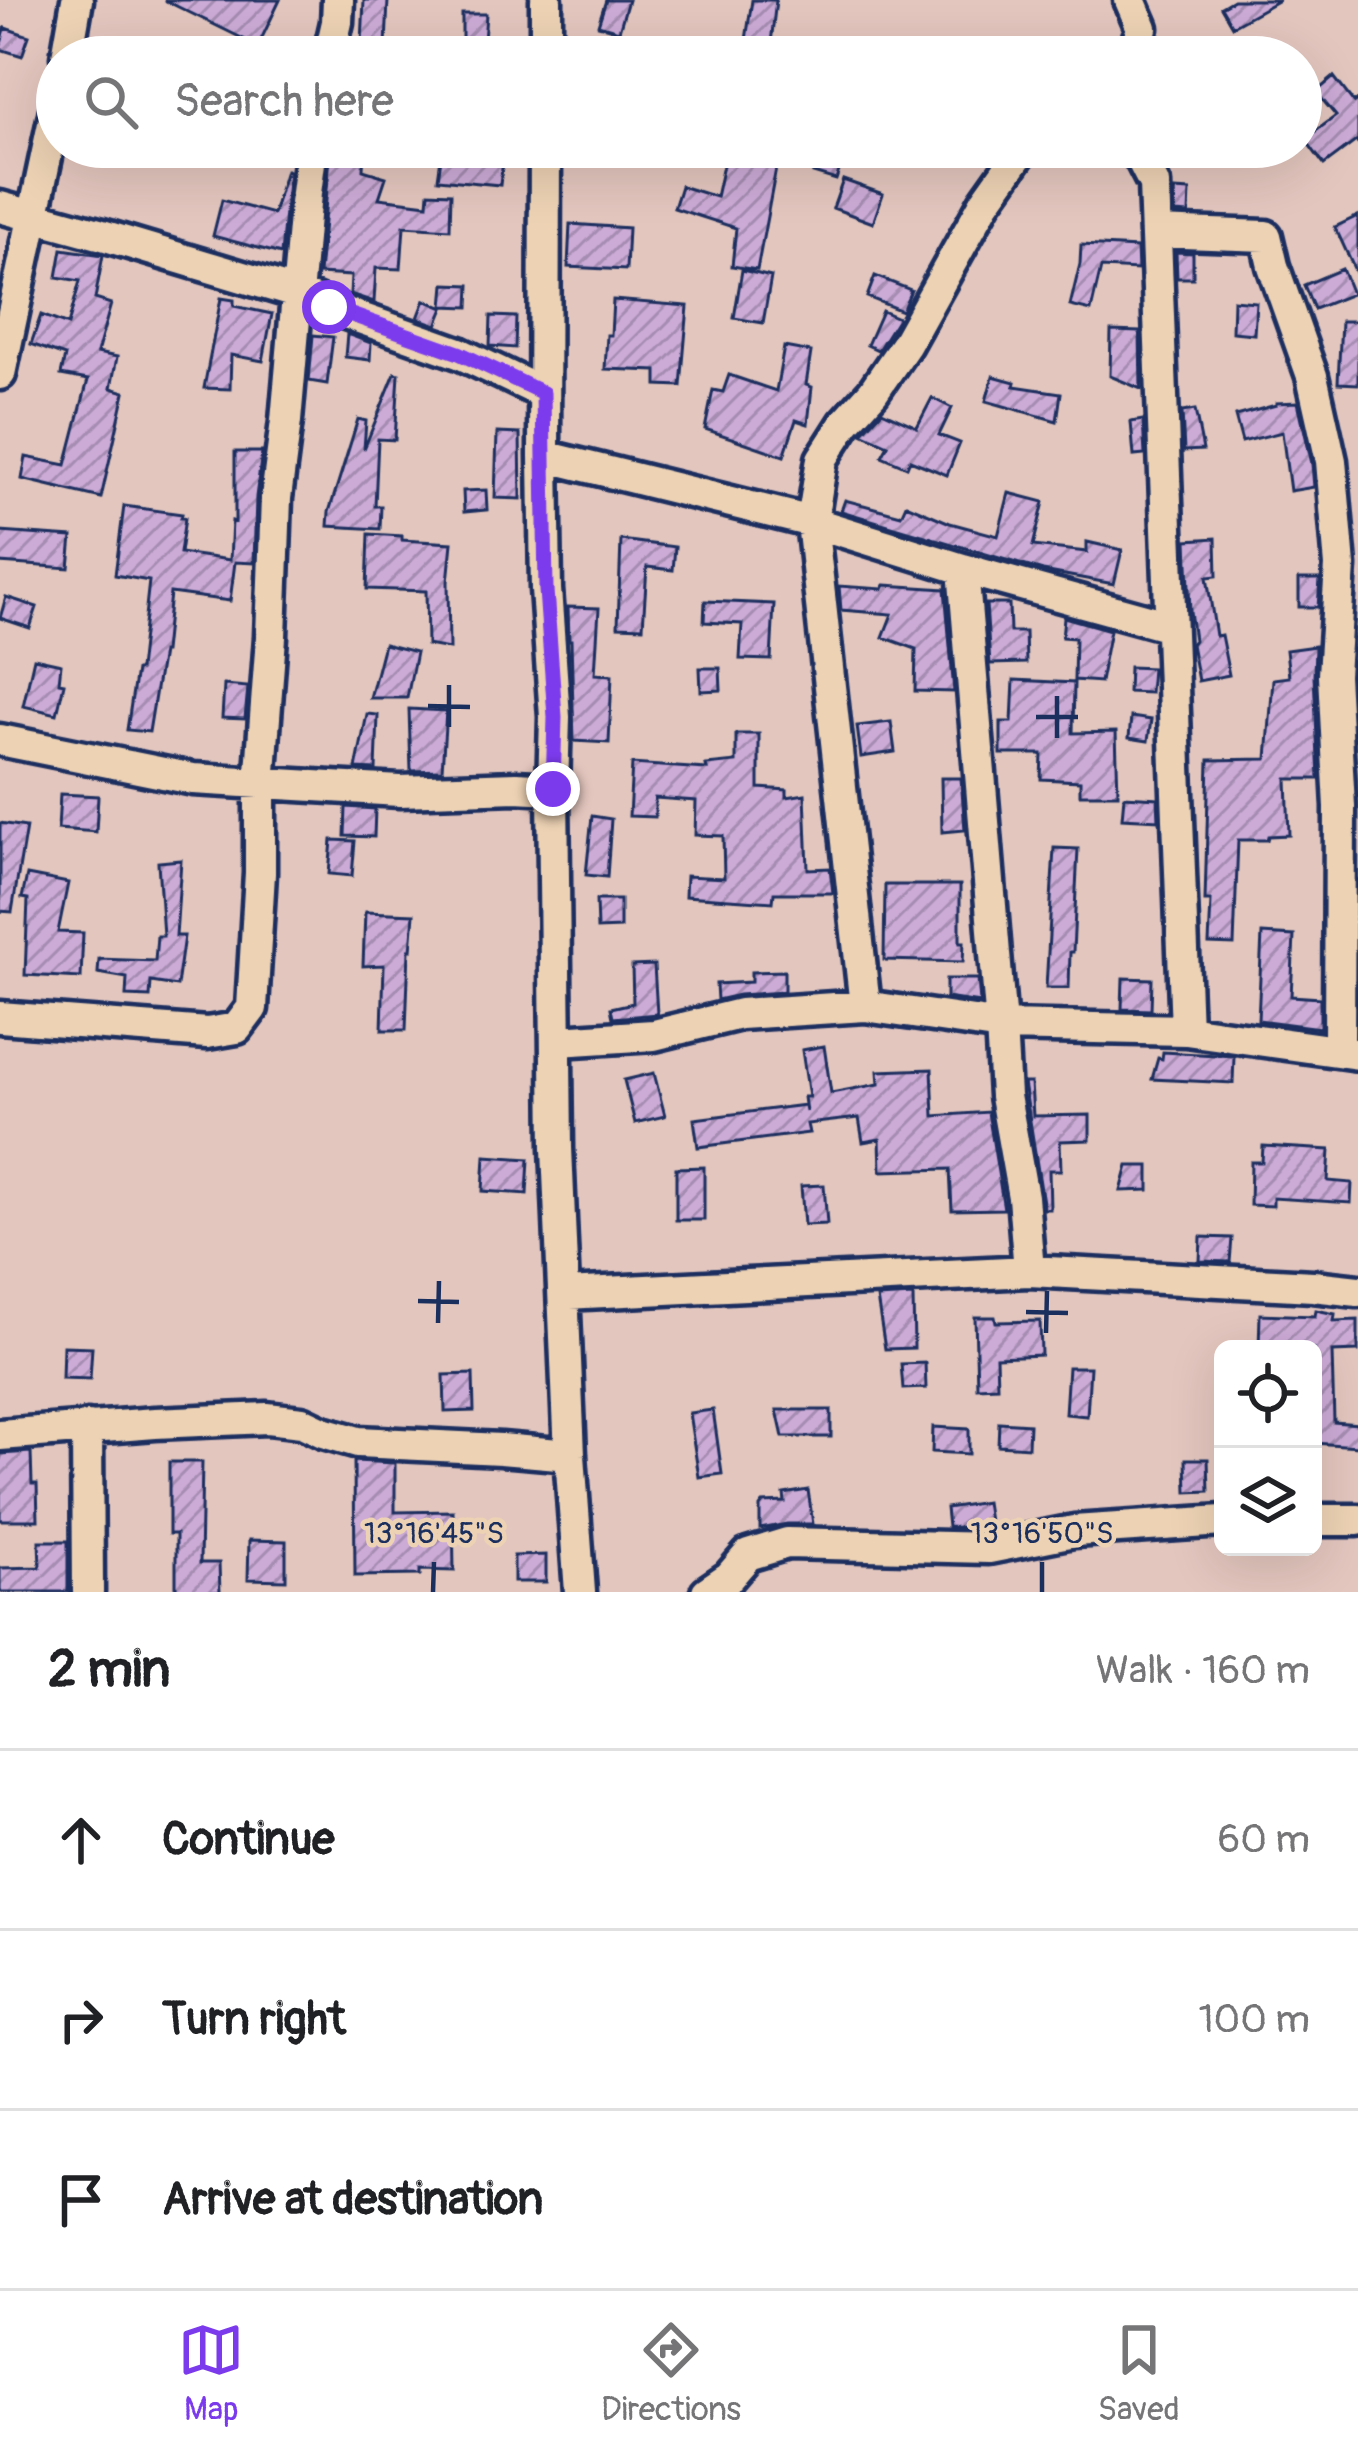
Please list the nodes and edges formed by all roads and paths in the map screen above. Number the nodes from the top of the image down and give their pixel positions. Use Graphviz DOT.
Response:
graph roads {
  1 [pos="77,0"];
  2 [pos="338,0"];
  3 [pos="546,0"];
  4 [pos="1130,0"];
  5 [pos="71,36"];
  6 [pos="334,36"];
  7 [pos="546,36"];
  8 [pos="1140,36"];
  9 [pos="44,168"];
  10 [pos="311,168"];
  11 [pos="545,168"];
  12 [pos="1009,168"];
  13 [pos="1146,168"];
  14 [pos="0,207"];
  15 [pos="34,218"];
  16 [pos="1156,232"];
  17 [pos="296,293"];
  18 [pos="0,374"];
  19 [pos="543,393"];
  20 [pos="544,455"];
  21 [pos="812,522"];
  22 [pos="962,569"];
  23 [pos="1349,579"];
  24 [pos="1170,626"];
  25 [pos="0,740"];
  26 [pos="260,785"];
  27 [pos="553,789"];
  28 [pos="865,1006"];
  29 [pos="0,1016"];
  30 [pos="1001,1026"];
  31 [pos="1186,1030"];
  32 [pos="558,1041"];
  33 [pos="1349,1052"];
  34 [pos="1029,1271"];
  35 [pos="1358,1291"];
  36 [pos="565,1294"];
  37 [pos="87,1427"];
  38 [pos="0,1435"];
  39 [pos="570,1455"];
  40 [pos="1322,1520"];
  41 [pos="1358,1520"];
  42 [pos="1214,1522"];
  43 [pos="88,1592"];
  44 [pos="580,1592"];
  45 [pos="707,1592"];
  1 -- 5 [label="street"];
  2 -- 6 [label="street"];
  3 -- 7 [label="street"];
  4 -- 8 [label="street"];
  9 -- 15 [label="street"];
  10 -- 17 [label="street"];
  11 -- 19 [label="street"];
  12 -- 21 [label="street"];
  13 -- 16 [label="street"];
  14 -- 15 [label="street"];
  15 -- 17 [label="street"];
  15 -- 18 [label="street"];
  16 -- 23 [label="street"];
  16 -- 24 [label="street"];
  17 -- 19 [label="street"];
  17 -- 26 [label="street"];
  19 -- 20 [label="street"];
  20 -- 21 [label="street"];
  20 -- 27 [label="street"];
  21 -- 22 [label="street"];
  21 -- 28 [label="street"];
  22 -- 24 [label="street"];
  22 -- 30 [label="street"];
  23 -- 33 [label="street"];
  24 -- 31 [label="street"];
  25 -- 26 [label="street"];
  26 -- 27 [label="street"];
  26 -- 29 [label="street"];
  27 -- 32 [label="street"];
  28 -- 30 [label="street"];
  28 -- 32 [label="street"];
  30 -- 31 [label="street"];
  30 -- 34 [label="street"];
  31 -- 33 [label="street"];
  32 -- 36 [label="street"];
  34 -- 35 [label="street"];
  34 -- 36 [label="street"];
  36 -- 39 [label="street"];
  37 -- 38 [label="street"];
  37 -- 39 [label="street"];
  37 -- 43 [label="street"];
  39 -- 44 [label="street"];
  40 -- 41 [label="street"];
  42 -- 45 [label="street"];
}
